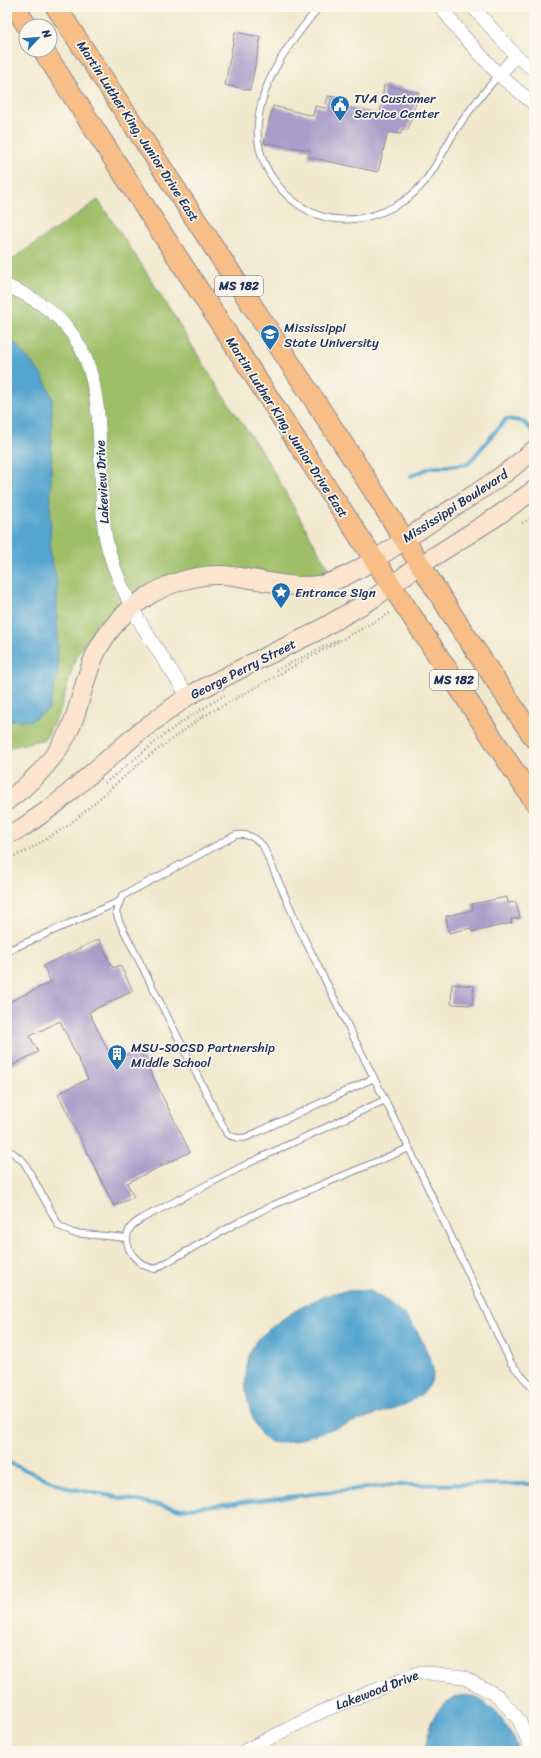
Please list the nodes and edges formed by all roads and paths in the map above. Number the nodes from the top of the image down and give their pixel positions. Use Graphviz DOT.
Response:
graph roads {
  1 [pos="15,7"];
  2 [pos="56,7"];
  3 [pos="319,7"];
  4 [pos="442,7"];
  5 [pos="473,7"];
  6 [pos="23,18"];
  7 [pos="516,56"];
  8 [pos="48,58"];
  9 [pos="534,70"];
  10 [pos="499,75"];
  11 [pos="534,104"];
  12 [pos="7,286"];
  13 [pos="534,450"];
  14 [pos="534,490"];
  15 [pos="534,517"];
  16 [pos="522,523"];
  17 [pos="404,540"];
  18 [pos="374,559"];
  19 [pos="421,565"];
  20 [pos="392,586"];
  21 [pos="131,609"];
  22 [pos="271,672"];
  23 [pos="230,692"];
  24 [pos="188,696"];
  25 [pos="534,738"];
  26 [pos="103,785"];
  27 [pos="7,801"];
  28 [pos="534,802"];
  29 [pos="7,835"];
  30 [pos="7,859"];
  31 [pos="118,902"];
  32 [pos="7,951"];
  33 [pos="374,1078"];
  34 [pos="385,1100"];
  35 [pos="408,1148"];
  36 [pos="7,1150"];
  37 [pos="127,1238"];
  38 [pos="534,1390"];
  39 [pos="244,1751"];
  40 [pos="532,1751"];
  1 -- 6 [label="main road"];
  2 -- 17 [label="main road, Martin Luther King, Junior Drive East / MS 182"];
  3 -- 10 [label="lane"];
  4 -- 10 [label="street"];
  5 -- 7 [label="street"];
  7 -- 9 [label="street"];
  7 -- 10 [label="street"];
  8 -- 18 [label="main road, Martin Luther King, Junior Drive East / MS 182"];
  10 -- 11 [label="street"];
  12 -- 21 [label="street, Lakeview Drive"];
  13 -- 17 [label="street, Mississippi Boulevard"];
  14 -- 19 [label="street"];
  15 -- 16 [label="path"];
  17 -- 18 [label="street, Mississippi Boulevard"];
  17 -- 19 [label="main road, Martin Luther King, Junior Drive East / MS 182"];
  18 -- 20 [label="main road, Martin Luther King, Junior Drive East / MS 182"];
  18 -- 21 [label="street"];
  19 -- 20 [label="street"];
  19 -- 25 [label="main road, Martin Luther King, Junior Drive East / MS 182"];
  20 -- 24 [label="street, George Perry Street"];
  20 -- 28 [label="main road, Martin Luther King, Junior Drive East / MS 182"];
  21 -- 24 [label="street, Lakeview Drive"];
  21 -- 27 [label="street"];
  22 -- 30 [label="path"];
  23 -- 26 [label="path"];
  24 -- 29 [label="street, George Perry Street"];
  31 -- 32 [label="lane"];
  31 -- 33 [label="lane"];
  31 -- 33 [label="lane"];
  33 -- 34 [label="lane"];
  34 -- 35 [label="lane"];
  34 -- 37 [label="lane"];
  35 -- 37 [label="lane"];
  35 -- 38 [label="lane"];
  36 -- 37 [label="lane"];
  39 -- 40 [label="street, Lakewood Drive"];
}
